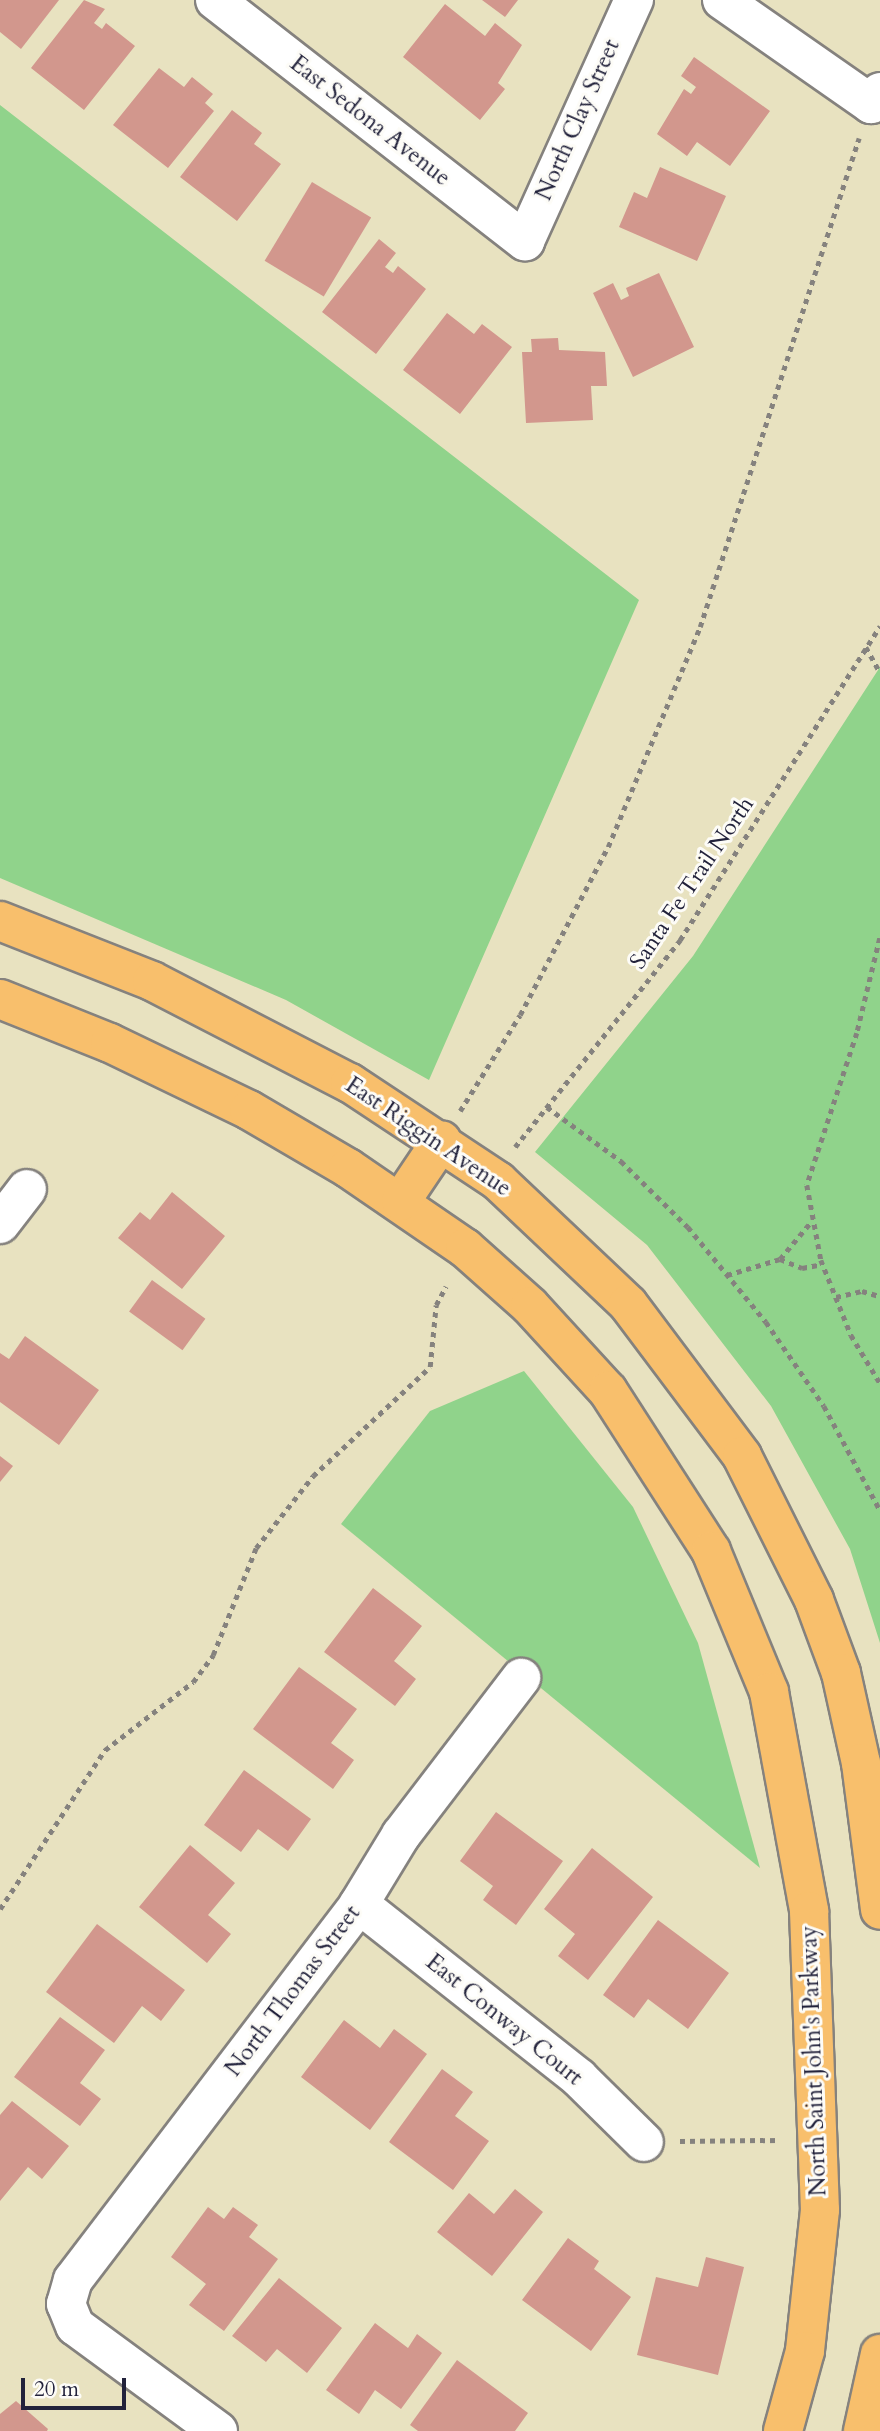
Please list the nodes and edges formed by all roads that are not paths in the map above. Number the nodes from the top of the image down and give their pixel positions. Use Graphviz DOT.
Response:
graph roads {
  1 [pos="215,0"];
  2 [pos="634,0"];
  3 [pos="722,0"];
  4 [pos="876,98"];
  5 [pos="525,241"];
  6 [pos="0,921"];
  7 [pos="0,999"];
  8 [pos="442,1140"];
  9 [pos="27,1189"];
  10 [pos="401,1201"];
  11 [pos="0,1224"];
  12 [pos="521,1678"];
  13 [pos="359,1904"];
  14 [pos="880,1910"];
  15 [pos="644,2142"];
  16 [pos="880,2354"];
  17 [pos="218,2431"];
  18 [pos="783,2431"];
  19 [pos="863,2431"];
  1 -- 5 [label="street, East Sedona Avenue"];
  2 -- 5 [label="street, North Clay Street"];
  3 -- 4 [label="street"];
  6 -- 8 [label="main road, East Riggin Avenue"];
  7 -- 10 [label="main road"];
  8 -- 10 [label="main road"];
  8 -- 14 [label="main road, East Riggin Avenue"];
  9 -- 11 [label="street"];
  10 -- 18 [label="main road, North Saint John's Parkway"];
  12 -- 13 [label="street, North Thomas Street"];
  13 -- 15 [label="street, East Conway Court"];
  13 -- 17 [label="street, North Thomas Street"];
  16 -- 19 [label="main road"];
}
